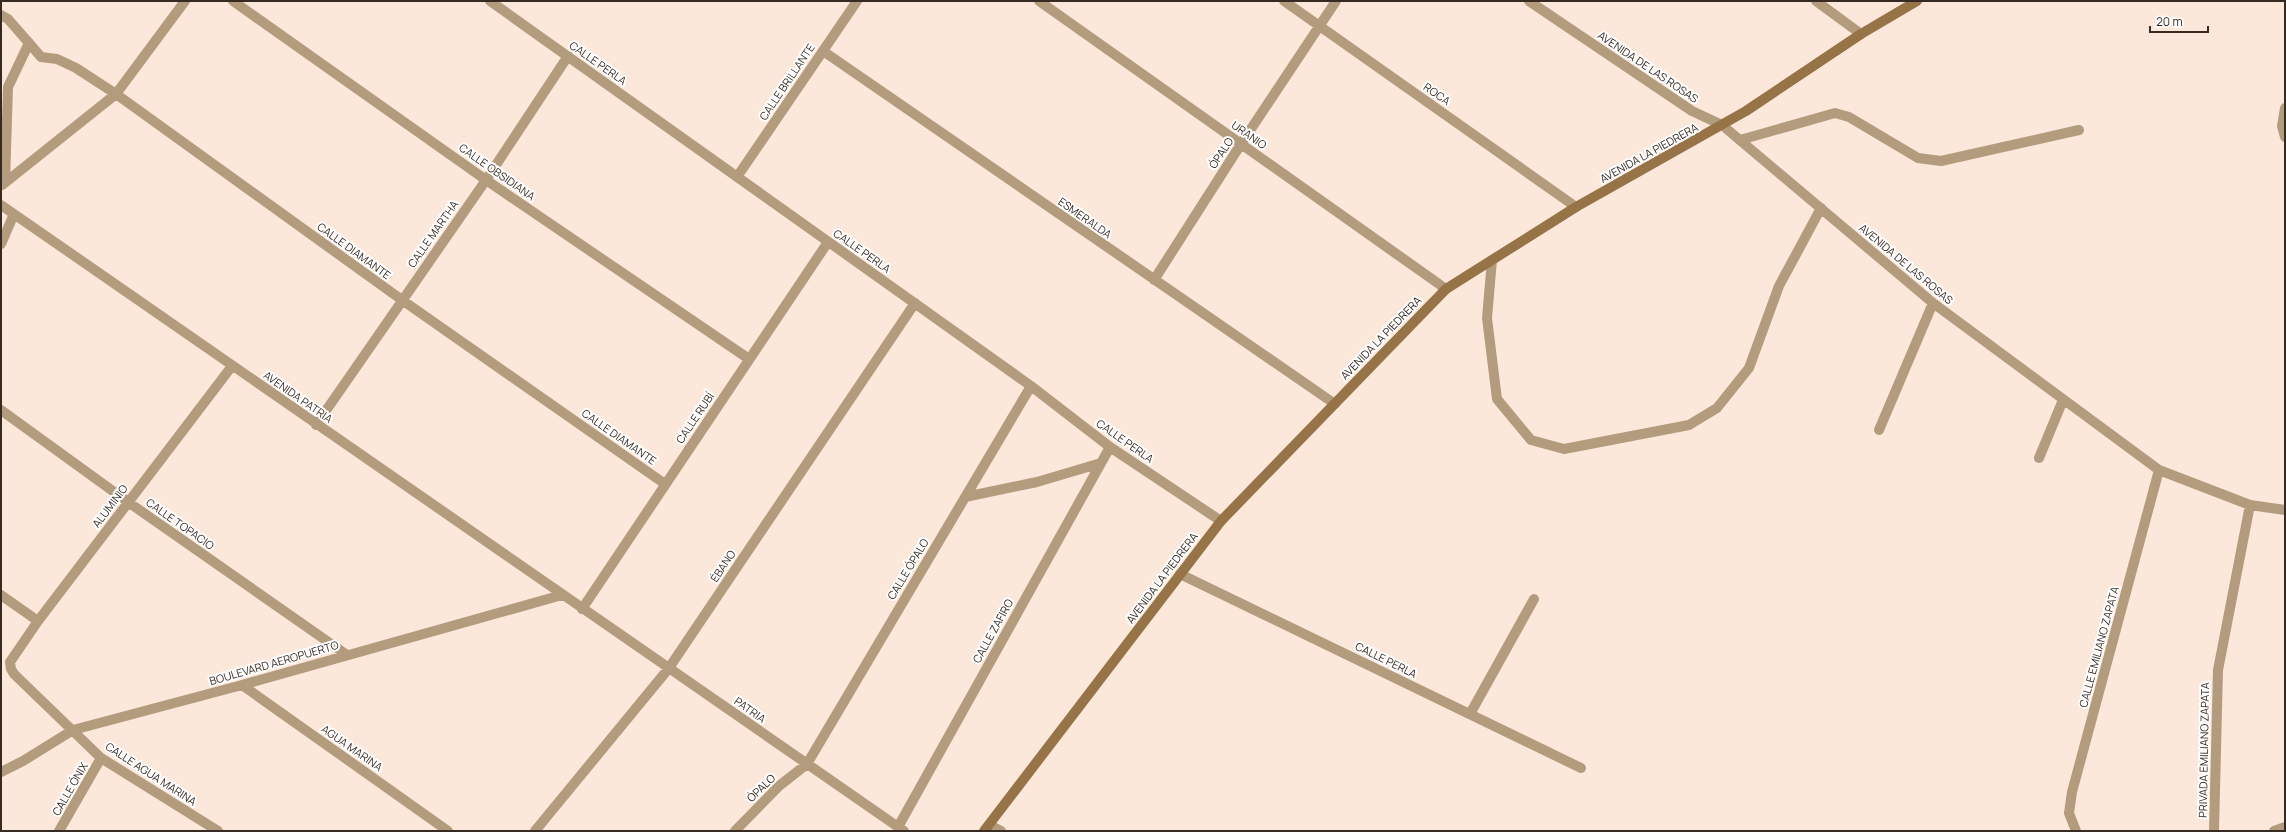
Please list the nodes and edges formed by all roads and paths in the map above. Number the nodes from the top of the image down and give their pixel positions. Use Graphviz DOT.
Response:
graph roads {
  1 [pos="185,1"];
  2 [pos="233,1"];
  3 [pos="490,1"];
  4 [pos="857,1"];
  5 [pos="1039,1"];
  6 [pos="1284,1"];
  7 [pos="1336,1"];
  8 [pos="1529,1"];
  9 [pos="1816,1"];
  10 [pos="1917,1"];
  11 [pos="1,15"];
  12 [pos="1321,27"];
  13 [pos="1861,34"];
  14 [pos="29,43"];
  15 [pos="823,51"];
  16 [pos="568,56"];
  17 [pos="116,94"];
  18 [pos="2285,108"];
  19 [pos="1722,125"];
  20 [pos="2079,130"];
  21 [pos="2285,137"];
  22 [pos="1740,140"];
  23 [pos="1241,144"];
  24 [pos="737,177"];
  25 [pos="486,180"];
  26 [pos="3,184"];
  27 [pos="1,205"];
  28 [pos="1576,207"];
  29 [pos="1821,208"];
  30 [pos="14,214"];
  31 [pos="828,242"];
  32 [pos="1,244"];
  33 [pos="1492,260"];
  34 [pos="1154,280"];
  35 [pos="1446,289"];
  36 [pos="402,300"];
  37 [pos="915,303"];
  38 [pos="1933,303"];
  39 [pos="749,359"];
  40 [pos="232,366"];
  41 [pos="1031,386"];
  42 [pos="2063,400"];
  43 [pos="1335,404"];
  44 [pos="1,410"];
  45 [pos="316,425"];
  46 [pos="1879,430"];
  47 [pos="1110,447"];
  48 [pos="2039,458"];
  49 [pos="1101,463"];
  50 [pos="2159,470"];
  51 [pos="665,484"];
  52 [pos="965,497"];
  53 [pos="128,502"];
  54 [pos="2250,505"];
  55 [pos="2285,510"];
  56 [pos="1221,521"];
  57 [pos="1180,574"];
  58 [pos="1,595"];
  59 [pos="562,595"];
  60 [pos="1534,599"];
  61 [pos="582,609"];
  62 [pos="38,622"];
  63 [pos="347,655"];
  64 [pos="10,662"];
  65 [pos="669,668"];
  66 [pos="242,685"];
  67 [pos="1470,714"];
  68 [pos="73,730"];
  69 [pos="101,758"];
  70 [pos="807,764"];
  71 [pos="1581,768"];
  72 [pos="1,772"];
  73 [pos="2285,827"];
  74 [pos="987,828"];
  75 [pos="901,829"];
  76 [pos="59,831"];
  77 [pos="218,831"];
  78 [pos="448,831"];
  79 [pos="535,831"];
  80 [pos="735,831"];
  81 [pos="1001,831"];
  82 [pos="2076,831"];
  83 [pos="2214,831"];
  84 [pos="2274,831"];
  1 -- 17 [label="street"];
  2 -- 25 [label="street, CALLE OBSIDIANA"];
  3 -- 16 [label="street, CALLE PERLA"];
  4 -- 15 [label="street, CALLE BRILLANTE"];
  5 -- 23 [label="street, URANIO"];
  6 -- 12 [label="street, ROCA"];
  7 -- 12 [label="street, ÓPALO"];
  8 -- 19 [label="street, AVENIDA DE LAS ROSAS"];
  9 -- 13 [label="street"];
  10 -- 13 [label="street, AVENIDA LA PIEDRERA"];
  11 -- 14 [label="street, CALLE DIAMANTE"];
  12 -- 23 [label="street, ÓPALO"];
  12 -- 28 [label="street, ROCA"];
  13 -- 19 [label="street, AVENIDA LA PIEDRERA"];
  14 -- 17 [label="street, CALLE DIAMANTE"];
  14 -- 26 [label="street"];
  15 -- 24 [label="street, CALLE BRILLANTE"];
  15 -- 34 [label="street, ESMERALDA"];
  16 -- 24 [label="street, CALLE PERLA"];
  16 -- 25 [label="street, CALLE MARTHA"];
  17 -- 26 [label="street"];
  17 -- 36 [label="street, CALLE DIAMANTE"];
  18 -- 21 [label="street"];
  19 -- 22 [label="street, AVENIDA DE LAS ROSAS"];
  19 -- 28 [label="street, AVENIDA LA PIEDRERA"];
  20 -- 22 [label="street"];
  22 -- 29 [label="street, AVENIDA DE LAS ROSAS"];
  23 -- 34 [label="street, ÓPALO"];
  23 -- 35 [label="street, URANIO"];
  24 -- 31 [label="street, CALLE PERLA"];
  25 -- 36 [label="street, CALLE MARTHA"];
  25 -- 39 [label="street, CALLE OBSIDIANA"];
  27 -- 30 [label="street, AVENIDA PATRIA"];
  28 -- 33 [label="street, AVENIDA LA PIEDRERA"];
  29 -- 33 [label="street"];
  29 -- 38 [label="street, AVENIDA DE LAS ROSAS"];
  30 -- 32 [label="street"];
  30 -- 40 [label="street, AVENIDA PATRIA"];
  31 -- 37 [label="street, CALLE PERLA"];
  31 -- 39 [label="street, CALLE RUBÍ"];
  33 -- 35 [label="street, AVENIDA LA PIEDRERA"];
  34 -- 43 [label="street, ESMERALDA"];
  35 -- 43 [label="street, AVENIDA LA PIEDRERA"];
  36 -- 45 [label="street, CALLE MARTHA"];
  36 -- 51 [label="street, CALLE DIAMANTE"];
  37 -- 41 [label="street, CALLE PERLA"];
  37 -- 65 [label="street, ÉBANO"];
  38 -- 42 [label="street, AVENIDA DE LAS ROSAS"];
  38 -- 46 [label="street"];
  39 -- 51 [label="street, CALLE RUBÍ"];
  40 -- 45 [label="street, AVENIDA PATRIA"];
  40 -- 53 [label="street, ALUMINIO"];
  41 -- 47 [label="street, CALLE PERLA"];
  41 -- 52 [label="street, CALLE ÓPALO"];
  42 -- 48 [label="street"];
  42 -- 50 [label="street, AVENIDA DE LAS ROSAS"];
  43 -- 56 [label="street, AVENIDA LA PIEDRERA"];
  44 -- 53 [label="street, CALLE TOPACIO"];
  45 -- 59 [label="street, AVENIDA PATRIA"];
  47 -- 49 [label="street, CALLE ZAFIRO"];
  47 -- 56 [label="street, CALLE PERLA"];
  49 -- 52 [label="street"];
  49 -- 75 [label="street, CALLE ZAFIRO"];
  50 -- 54 [label="street, AVENIDA DE LAS ROSAS"];
  50 -- 82 [label="street, CALLE EMILIANO ZAPATA"];
  51 -- 61 [label="street, CALLE RUBÍ"];
  52 -- 70 [label="street, CALLE ÓPALO"];
  53 -- 62 [label="street, ALUMINIO"];
  53 -- 63 [label="street, CALLE TOPACIO"];
  54 -- 55 [label="street, AVENIDA DE LAS ROSAS"];
  54 -- 83 [label="street, PRIVADA EMILIANO ZAPATA"];
  56 -- 57 [label="street, AVENIDA LA PIEDRERA"];
  57 -- 67 [label="street, CALLE PERLA"];
  57 -- 74 [label="street, AVENIDA LA PIEDRERA"];
  58 -- 62 [label="street"];
  59 -- 61 [label="street, AVENIDA PATRIA"];
  59 -- 63 [label="street, BOULEVARD AEROPUERTO"];
  60 -- 67 [label="street"];
  61 -- 65 [label="street, PATRIA"];
  62 -- 64 [label="street, ALUMINIO"];
  63 -- 66 [label="street, BOULEVARD AEROPUERTO"];
  64 -- 68 [label="street, CALLE AGUA MARINA"];
  65 -- 70 [label="street, PATRIA"];
  65 -- 79 [label="street, ÉBANO"];
  66 -- 68 [label="street, BOULEVARD AEROPUERTO"];
  66 -- 78 [label="street, AGUA MARINA"];
  67 -- 71 [label="street, CALLE PERLA"];
  68 -- 69 [label="street, CALLE AGUA MARINA"];
  68 -- 72 [label="street, BOULEVARD AEROPUERTO"];
  69 -- 76 [label="street, CALLE ÓNIX"];
  69 -- 77 [label="street, CALLE AGUA MARINA"];
  70 -- 75 [label="street, PATRIA"];
  70 -- 80 [label="street, ÓPALO"];
  73 -- 84 [label="street"];
  74 -- 81 [label="street"];
}
